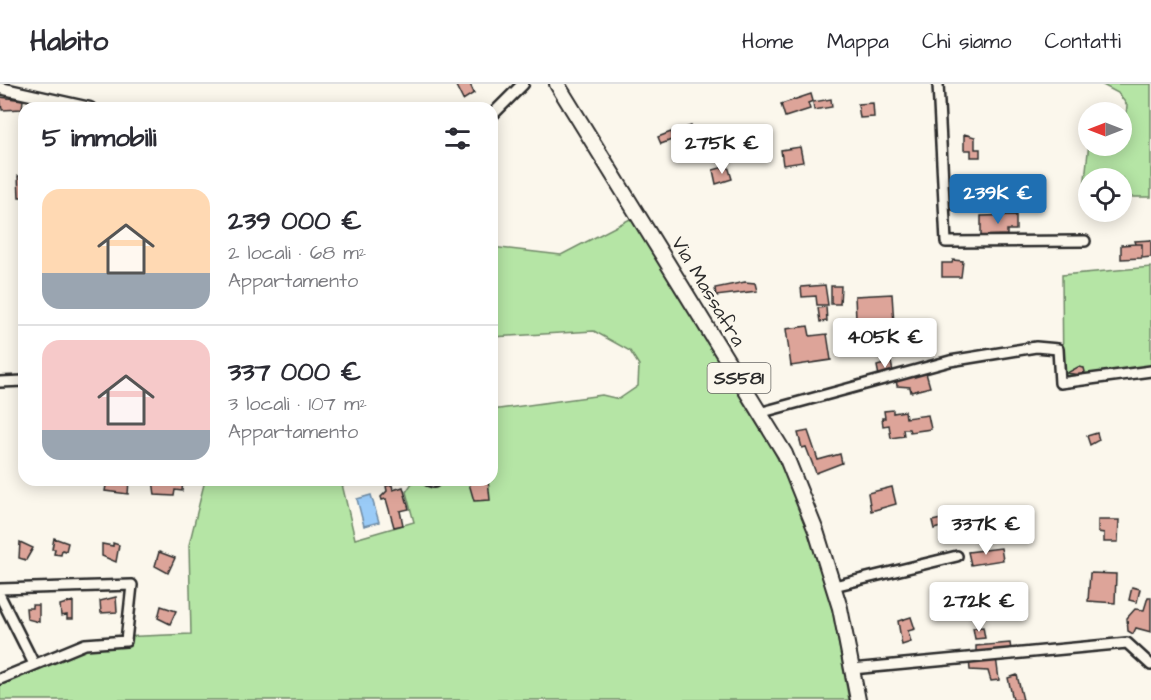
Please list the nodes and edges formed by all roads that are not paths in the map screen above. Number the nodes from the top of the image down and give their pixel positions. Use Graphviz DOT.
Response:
graph roads {
  1 [pos="523,84"];
  2 [pos="557,84"];
  3 [pos="938,84"];
  4 [pos="0,88"];
  5 [pos="63,102"];
  6 [pos="498,109"];
  7 [pos="1085,241"];
  8 [pos="1151,371"];
  9 [pos="18,381"];
  10 [pos="0,382"];
  11 [pos="759,412"];
  12 [pos="957,556"];
  13 [pos="834,586"];
  14 [pos="0,589"];
  15 [pos="0,596"];
  16 [pos="34,664"];
  17 [pos="1151,665"];
  18 [pos="852,669"];
  19 [pos="0,679"];
  20 [pos="858,700"];
  1 -- 6 [label="street"];
  2 -- 11 [label="main road, Via Massafra / SS581"];
  3 -- 7 [label="street"];
  4 -- 5 [label="street"];
  8 -- 11 [label="street"];
  9 -- 10 [label="street"];
  11 -- 13 [label="main road, Via Massafra / SS581"];
  12 -- 13 [label="street"];
  13 -- 18 [label="main road, Via Massafra / SS581"];
  14 -- 16 [label="street"];
  15 -- 16 [label="street"];
  16 -- 19 [label="street"];
  17 -- 18 [label="street"];
  18 -- 20 [label="main road, Via Massafra / SS581"];
}
